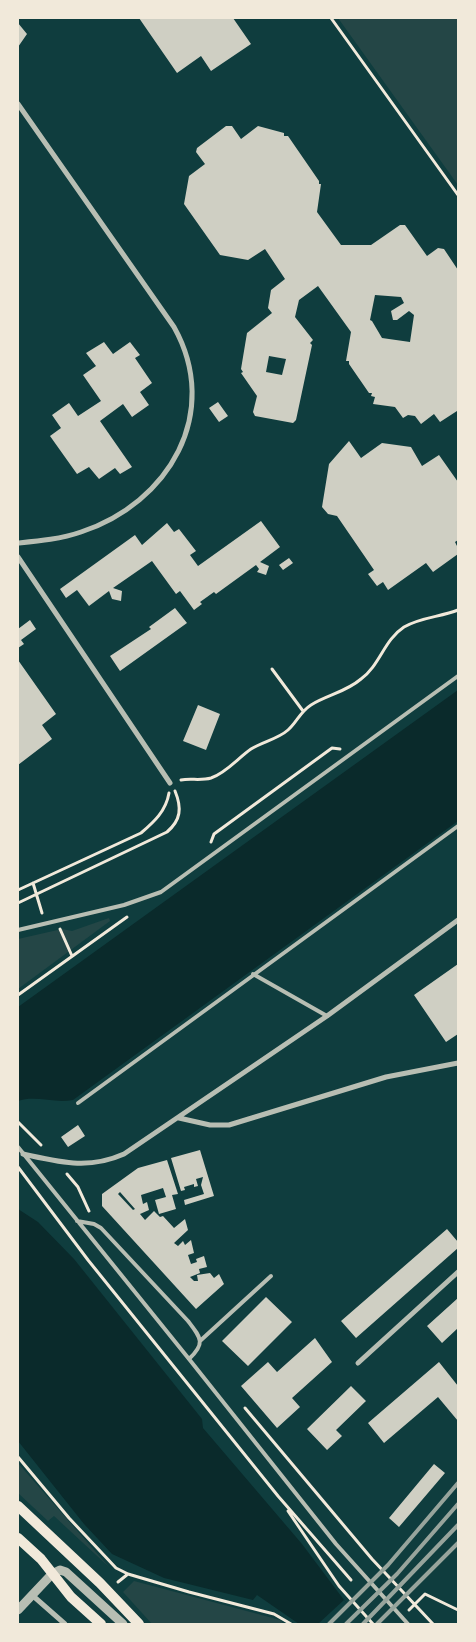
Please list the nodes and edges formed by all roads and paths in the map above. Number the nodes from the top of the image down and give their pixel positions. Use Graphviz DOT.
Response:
graph roads {
  1 [pos="331,18"];
  2 [pos="18,104"];
  3 [pos="458,195"];
  4 [pos="18,543"];
  5 [pos="18,557"];
  6 [pos="458,610"];
  7 [pos="272,669"];
  8 [pos="458,676"];
  9 [pos="303,710"];
  10 [pos="358,749"];
  11 [pos="170,783"];
  12 [pos="458,826"];
  13 [pos="204,860"];
  14 [pos="18,890"];
  15 [pos="18,903"];
  16 [pos="129,915"];
  17 [pos="458,920"];
  18 [pos="18,930"];
  19 [pos="253,974"];
  20 [pos="18,995"];
  21 [pos="328,1016"];
  22 [pos="458,1063"];
  23 [pos="78,1103"];
  24 [pos="179,1118"];
  25 [pos="18,1147"];
  26 [pos="23,1154"];
  27 [pos="18,1167"];
  28 [pos="77,1222"];
  29 [pos="458,1272"];
  30 [pos="270,1276"];
  31 [pos="200,1341"];
  32 [pos="189,1359"];
  33 [pos="358,1362"];
  34 [pos="242,1405"];
  35 [pos="18,1457"];
  36 [pos="18,1506"];
  37 [pos="18,1538"];
  38 [pos="52,1574"];
  39 [pos="425,1594"];
  40 [pos="32,1595"];
  41 [pos="18,1610"];
  42 [pos="458,1610"];
  43 [pos="65,1624"];
  44 [pos="101,1624"];
  45 [pos="123,1624"];
  46 [pos="139,1624"];
  47 [pos="291,1624"];
  48 [pos="373,1624"];
  49 [pos="408,1624"];
  50 [pos="433,1624"];
  1 -- 3 [label="path"];
  2 -- 4 [label="street"];
  5 -- 11 [label="street"];
  6 -- 9 [label="path"];
  7 -- 9 [label="path"];
  8 -- 10 [label="lane"];
  9 -- 11 [label="path"];
  10 -- 13 [label="lane"];
  10 -- 13 [label="path"];
  11 -- 14 [label="path"];
  11 -- 15 [label="path"];
  12 -- 19 [label="lane"];
  13 -- 18 [label="lane"];
  16 -- 20 [label="path"];
  17 -- 21 [label="street"];
  19 -- 21 [label="lane"];
  19 -- 23 [label="lane"];
  21 -- 24 [label="street"];
  22 -- 24 [label="street"];
  24 -- 26 [label="street"];
  25 -- 26 [label="lane"];
  26 -- 28 [label="lane"];
  27 -- 48 [label="path"];
  28 -- 31 [label="lane"];
  28 -- 32 [label="lane"];
  29 -- 33 [label="street"];
  30 -- 31 [label="lane"];
  31 -- 32 [label="lane"];
  32 -- 49 [label="lane"];
  34 -- 50 [label="path"];
  35 -- 47 [label="path"];
  36 -- 46 [label="main road"];
  37 -- 38 [label="main road"];
  38 -- 40 [label="street"];
  38 -- 44 [label="main road"];
  38 -- 45 [label="street"];
  39 -- 42 [label="path"];
  40 -- 41 [label="street"];
  40 -- 43 [label="street"];
}
